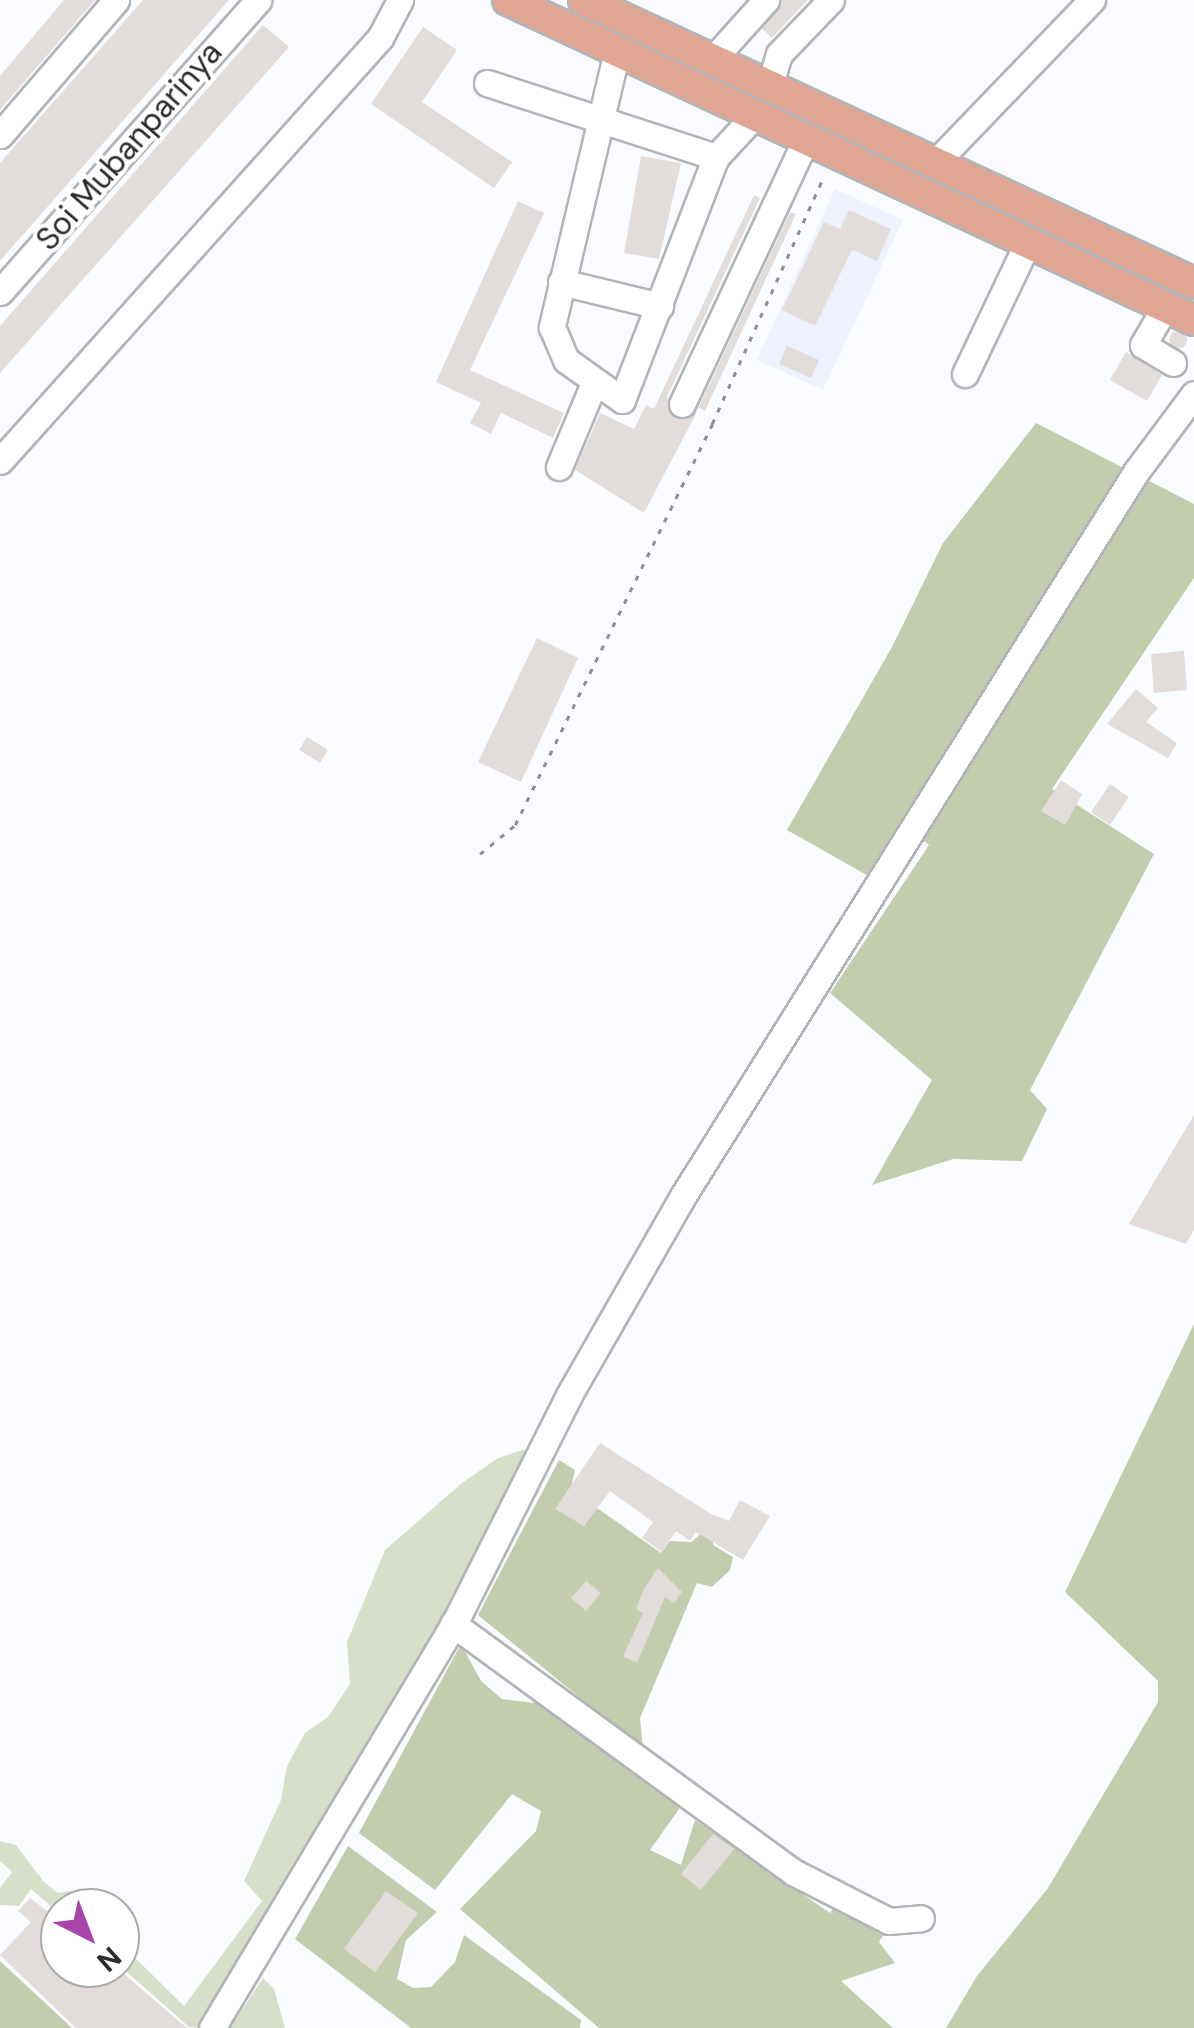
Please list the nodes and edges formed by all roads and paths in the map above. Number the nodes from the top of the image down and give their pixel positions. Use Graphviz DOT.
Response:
graph roads {
  1 [pos="116,0"];
  2 [pos="258,0"];
  3 [pos="400,0"];
  4 [pos="508,0"];
  5 [pos="584,0"];
  6 [pos="766,0"];
  7 [pos="830,0"];
  8 [pos="1092,0"];
  9 [pos="744,24"];
  10 [pos="617,51"];
  11 [pos="780,54"];
  12 [pos="712,60"];
  13 [pos="486,82"];
  14 [pos="769,86"];
  15 [pos="755,115"];
  16 [pos="600,120"];
  17 [pos="0,135"];
  18 [pos="806,139"];
  19 [pos="835,152"];
  20 [pos="716,157"];
  21 [pos="934,164"];
  22 [pos="1027,244"];
  23 [pos="560,282"];
  24 [pos="1194,283"];
  25 [pos="0,292"];
  26 [pos="660,306"];
  27 [pos="1166,306"];
  28 [pos="1194,320"];
  29 [pos="1173,363"];
  30 [pos="965,374"];
  31 [pos="594,383"];
  32 [pos="1194,394"];
  33 [pos="682,404"];
  34 [pos="0,461"];
  35 [pos="559,468"];
  36 [pos="480,854"];
  37 [pos="453,1624"];
  38 [pos="921,1918"];
  39 [pos="212,2028"];
  1 -- 17 [label="street"];
  2 -- 25 [label="street, Soi Mubanparinya"];
  3 -- 34 [label="street"];
  4 -- 10 [label="main road"];
  5 -- 12 [label="main road"];
  6 -- 9 [label="street"];
  7 -- 11 [label="street"];
  8 -- 21 [label="street"];
  9 -- 11 [label="street"];
  9 -- 12 [label="street"];
  10 -- 15 [label="main road"];
  10 -- 16 [label="street"];
  11 -- 14 [label="street"];
  12 -- 14 [label="main road"];
  13 -- 16 [label="street"];
  14 -- 21 [label="main road"];
  15 -- 18 [label="main road"];
  15 -- 20 [label="street"];
  16 -- 20 [label="street"];
  16 -- 23 [label="street"];
  18 -- 19 [label="main road"];
  18 -- 33 [label="street"];
  19 -- 22 [label="main road"];
  19 -- 36 [label="path"];
  20 -- 26 [label="street"];
  21 -- 24 [label="main road"];
  22 -- 27 [label="main road"];
  22 -- 30 [label="street"];
  23 -- 26 [label="street"];
  23 -- 31 [label="street"];
  26 -- 31 [label="street"];
  27 -- 28 [label="main road"];
  27 -- 29 [label="street"];
  31 -- 35 [label="street"];
  32 -- 37 [label="street"];
  37 -- 38 [label="street"];
  37 -- 39 [label="street"];
}
